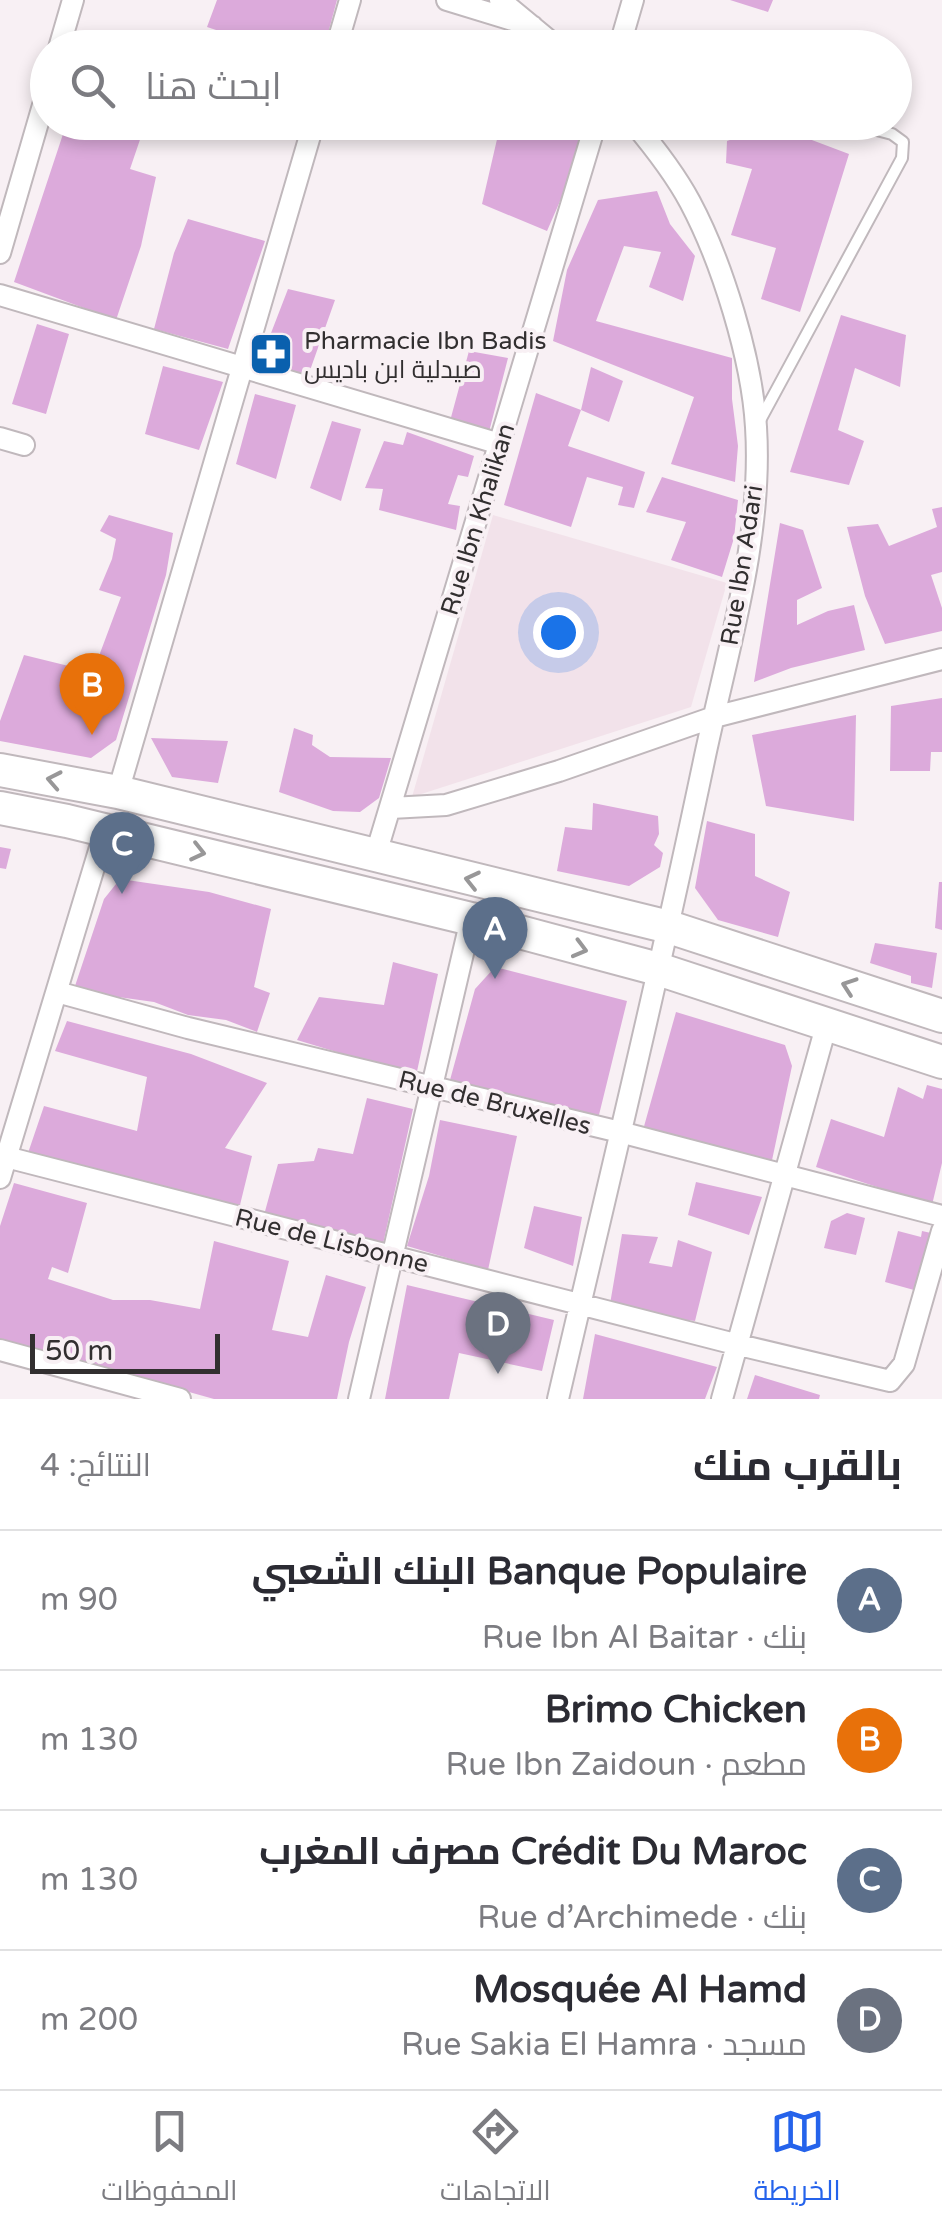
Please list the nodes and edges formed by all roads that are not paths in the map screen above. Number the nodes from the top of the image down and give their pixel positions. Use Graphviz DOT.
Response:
graph roads {
  1 [pos="73,0"];
  2 [pos="350,0"];
  3 [pos="447,0"];
  4 [pos="500,0"];
  5 [pos="633,0"];
  6 [pos="532,26"];
  7 [pos="64,30"];
  8 [pos="341,30"];
  9 [pos="537,30"];
  10 [pos="624,30"];
  11 [pos="33,140"];
  12 [pos="309,140"];
  13 [pos="591,140"];
  14 [pos="646,140"];
  15 [pos="900,140"];
  16 [pos="0,253"];
  17 [pos="0,294"];
  18 [pos="243,366"];
  19 [pos="756,427"];
  20 [pos="0,438"];
  21 [pos="500,444"];
  22 [pos="24,445"];
  23 [pos="942,659"];
  24 [pos="714,716"];
  25 [pos="0,770"];
  26 [pos="118,792"];
  27 [pos="0,808"];
  28 [pos="390,808"];
  29 [pos="105,831"];
  30 [pos="376,857"];
  31 [pos="471,919"];
  32 [pos="670,927"];
  33 [pos="658,969"];
  34 [pos="57,992"];
  35 [pos="942,1016"];
  36 [pos="827,1023"];
  37 [pos="942,1062"];
  38 [pos="430,1086"];
  39 [pos="620,1132"];
  40 [pos="6,1157"];
  41 [pos="782,1176"];
  42 [pos="0,1178"];
  43 [pos="939,1220"];
  44 [pos="393,1256"];
  45 [pos="580,1303"];
  46 [pos="736,1344"];
  47 [pos="0,1350"];
  48 [pos="889,1390"];
  49 [pos="180,1399"];
  50 [pos="359,1399"];
  51 [pos="558,1399"];
  52 [pos="722,1399"];
  1 -- 7 [label="street"];
  2 -- 8 [label="street"];
  3 -- 6 [label="street"];
  4 -- 6 [label="street"];
  5 -- 10 [label="street"];
  6 -- 9 [label="street"];
  11 -- 16 [label="street"];
  12 -- 18 [label="street"];
  13 -- 21 [label="street, Rue Ibn Khalikan"];
  14 -- 19 [label="street, Rue Ibn Adari"];
  15 -- 19 [label="lane"];
  17 -- 18 [label="street"];
  18 -- 21 [label="street"];
  18 -- 26 [label="street"];
  19 -- 24 [label="street, Rue Ibn Adari"];
  20 -- 22 [label="street"];
  21 -- 28 [label="street, Rue Ibn Khalikan"];
  23 -- 24 [label="street"];
  24 -- 28 [label="street"];
  24 -- 32 [label="street, Rue Ibn Adari"];
  26 -- 25 [label="main road, one-way"];
  26 -- 30 [label="main road"];
  27 -- 29 [label="main road"];
  28 -- 30 [label="street, Rue Ibn Khalikan"];
  29 -- 31 [label="main road, one-way"];
  29 -- 34 [label="street"];
  32 -- 30 [label="main road, one-way"];
  31 -- 33 [label="main road, one-way"];
  31 -- 38 [label="street"];
  32 -- 33 [label="street, Rue Ibn Adari"];
  35 -- 32 [label="main road, one-way"];
  33 -- 36 [label="main road"];
  33 -- 39 [label="street, Rue Ibn Adari"];
  34 -- 38 [label="street, Rue de Bruxelles"];
  34 -- 40 [label="street"];
  36 -- 37 [label="main road"];
  36 -- 41 [label="street"];
  38 -- 39 [label="street, Rue de Bruxelles"];
  38 -- 44 [label="street"];
  39 -- 41 [label="street, Rue de Bruxelles"];
  39 -- 45 [label="street, Rue Ibn Adari"];
  40 -- 42 [label="street"];
  40 -- 44 [label="street, Rue de Lisbonne"];
  41 -- 43 [label="street, Rue de Bruxelles"];
  41 -- 46 [label="street"];
  43 -- 48 [label="street"];
  44 -- 45 [label="street, Rue de Lisbonne"];
  44 -- 50 [label="street"];
  45 -- 46 [label="street, Rue de Lisbonne"];
  45 -- 51 [label="street, Rue Ibn Adari"];
  46 -- 48 [label="street, Rue de Lisbonne"];
  46 -- 52 [label="street"];
  47 -- 49 [label="street"];
}
